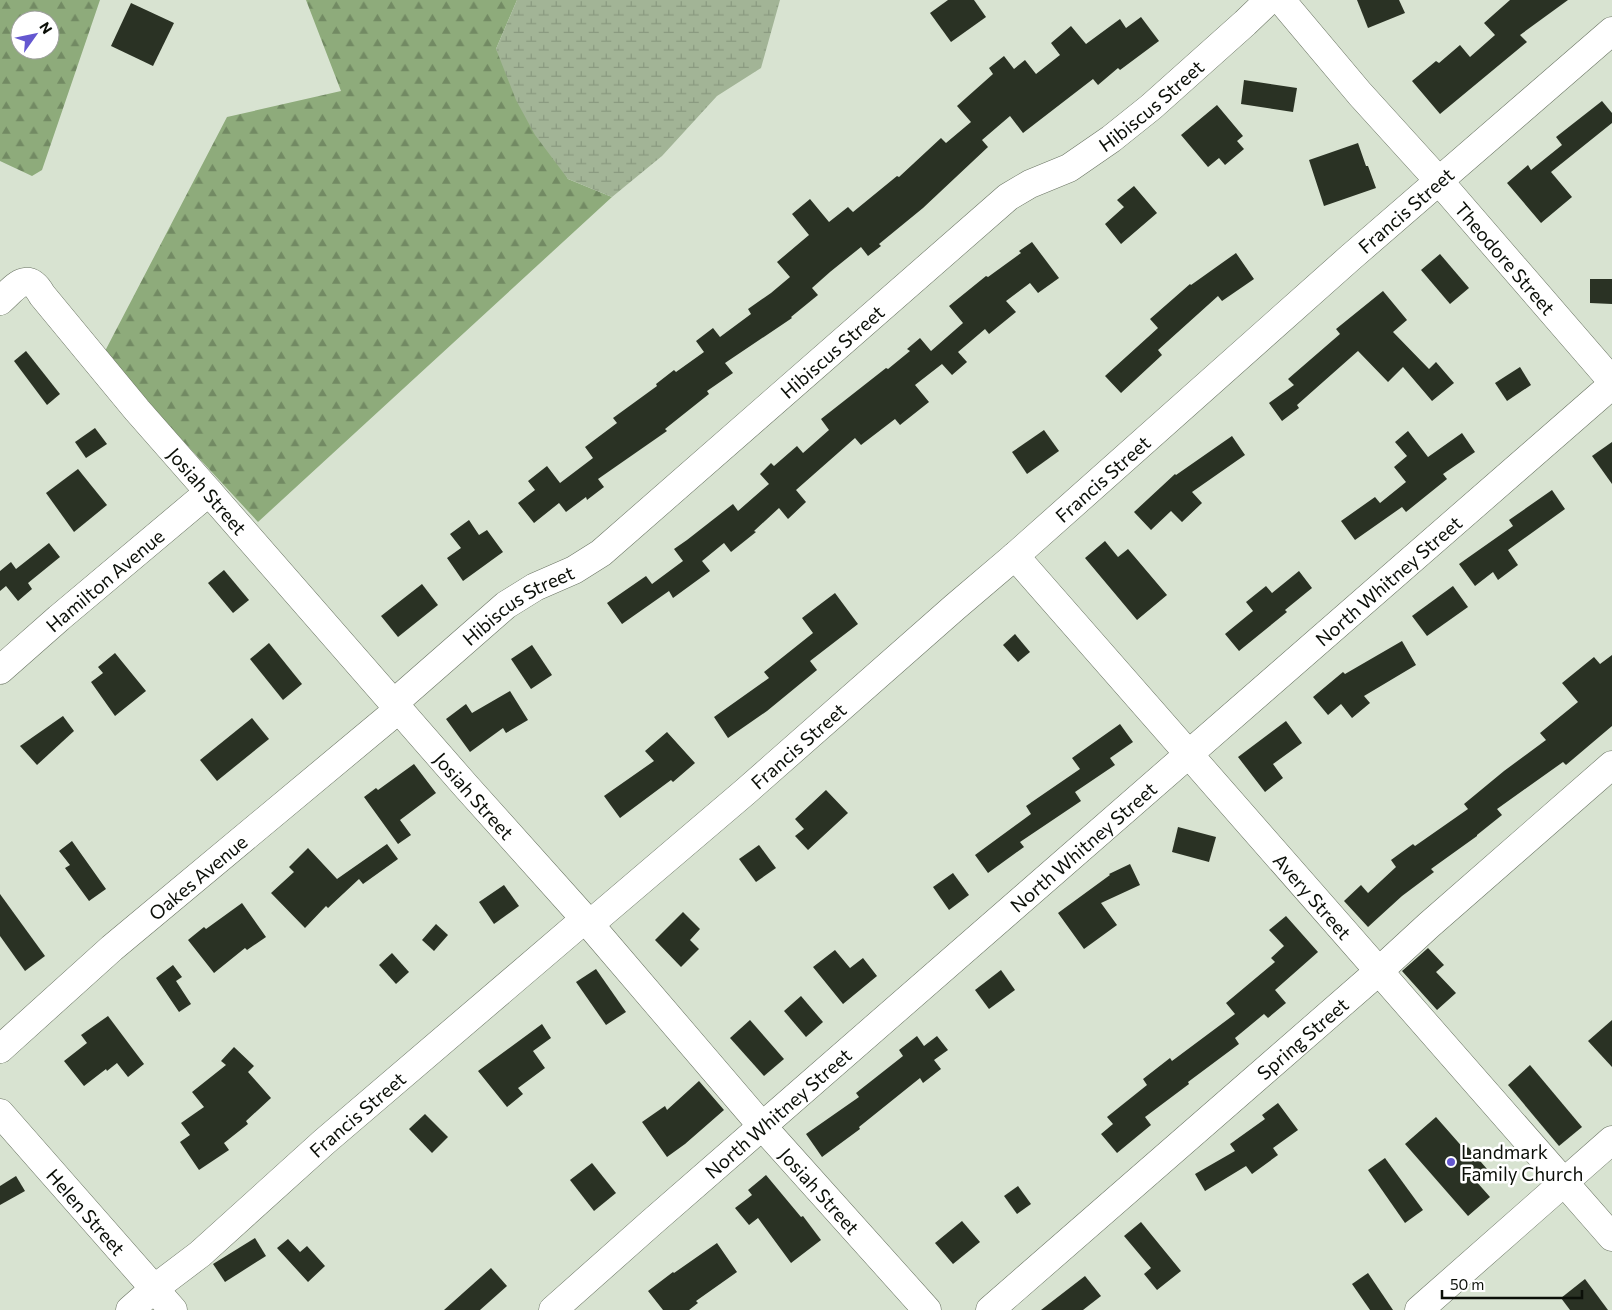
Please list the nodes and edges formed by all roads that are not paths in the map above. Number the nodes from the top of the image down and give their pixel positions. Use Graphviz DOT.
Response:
graph roads {
  1 [pos="1269,0"];
  2 [pos="1281,0"];
  3 [pos="1612,31"];
  4 [pos="1439,181"];
  5 [pos="0,301"];
  6 [pos="1612,381"];
  7 [pos="1612,385"];
  8 [pos="209,492"];
  9 [pos="1015,556"];
  10 [pos="0,670"];
  11 [pos="396,706"];
  12 [pos="1189,754"];
  13 [pos="1612,765"];
  14 [pos="588,922"];
  15 [pos="1379,971"];
  16 [pos="0,1049"];
  17 [pos="0,1113"];
  18 [pos="762,1126"];
  19 [pos="1612,1140"];
  20 [pos="1564,1182"];
  21 [pos="1612,1237"];
  22 [pos="155,1288"];
  23 [pos="130,1310"];
  24 [pos="173,1310"];
  25 [pos="553,1310"];
  26 [pos="927,1310"];
  27 [pos="990,1310"];
  28 [pos="1419,1310"];
  1 -- 11 [label="street, Hibiscus Street"];
  2 -- 4 [label="street, Theodore Street"];
  3 -- 4 [label="street, Francis Street"];
  4 -- 6 [label="street, Theodore Street"];
  4 -- 9 [label="street, Francis Street"];
  5 -- 8 [label="street, Josiah Street"];
  7 -- 12 [label="street, North Whitney Street"];
  8 -- 10 [label="street, Hamilton Avenue"];
  8 -- 11 [label="street, Josiah Street"];
  9 -- 12 [label="street, Avery Street"];
  9 -- 14 [label="street, Francis Street"];
  11 -- 14 [label="street, Josiah Street"];
  11 -- 16 [label="street, Oakes Avenue"];
  12 -- 15 [label="street, Avery Street"];
  12 -- 18 [label="street, North Whitney Street"];
  13 -- 15 [label="street, Spring Street"];
  14 -- 18 [label="street, Josiah Street"];
  14 -- 22 [label="street, Francis Street"];
  15 -- 20 [label="street, Avery Street"];
  15 -- 27 [label="street, Spring Street"];
  17 -- 22 [label="street, Helen Street"];
  18 -- 25 [label="street, North Whitney Street"];
  18 -- 26 [label="street, Josiah Street"];
  19 -- 20 [label="street"];
  20 -- 21 [label="street, Avery Street"];
  20 -- 28 [label="street"];
  22 -- 23 [label="street, Francis Street"];
  22 -- 24 [label="street, Helen Street"];
}
